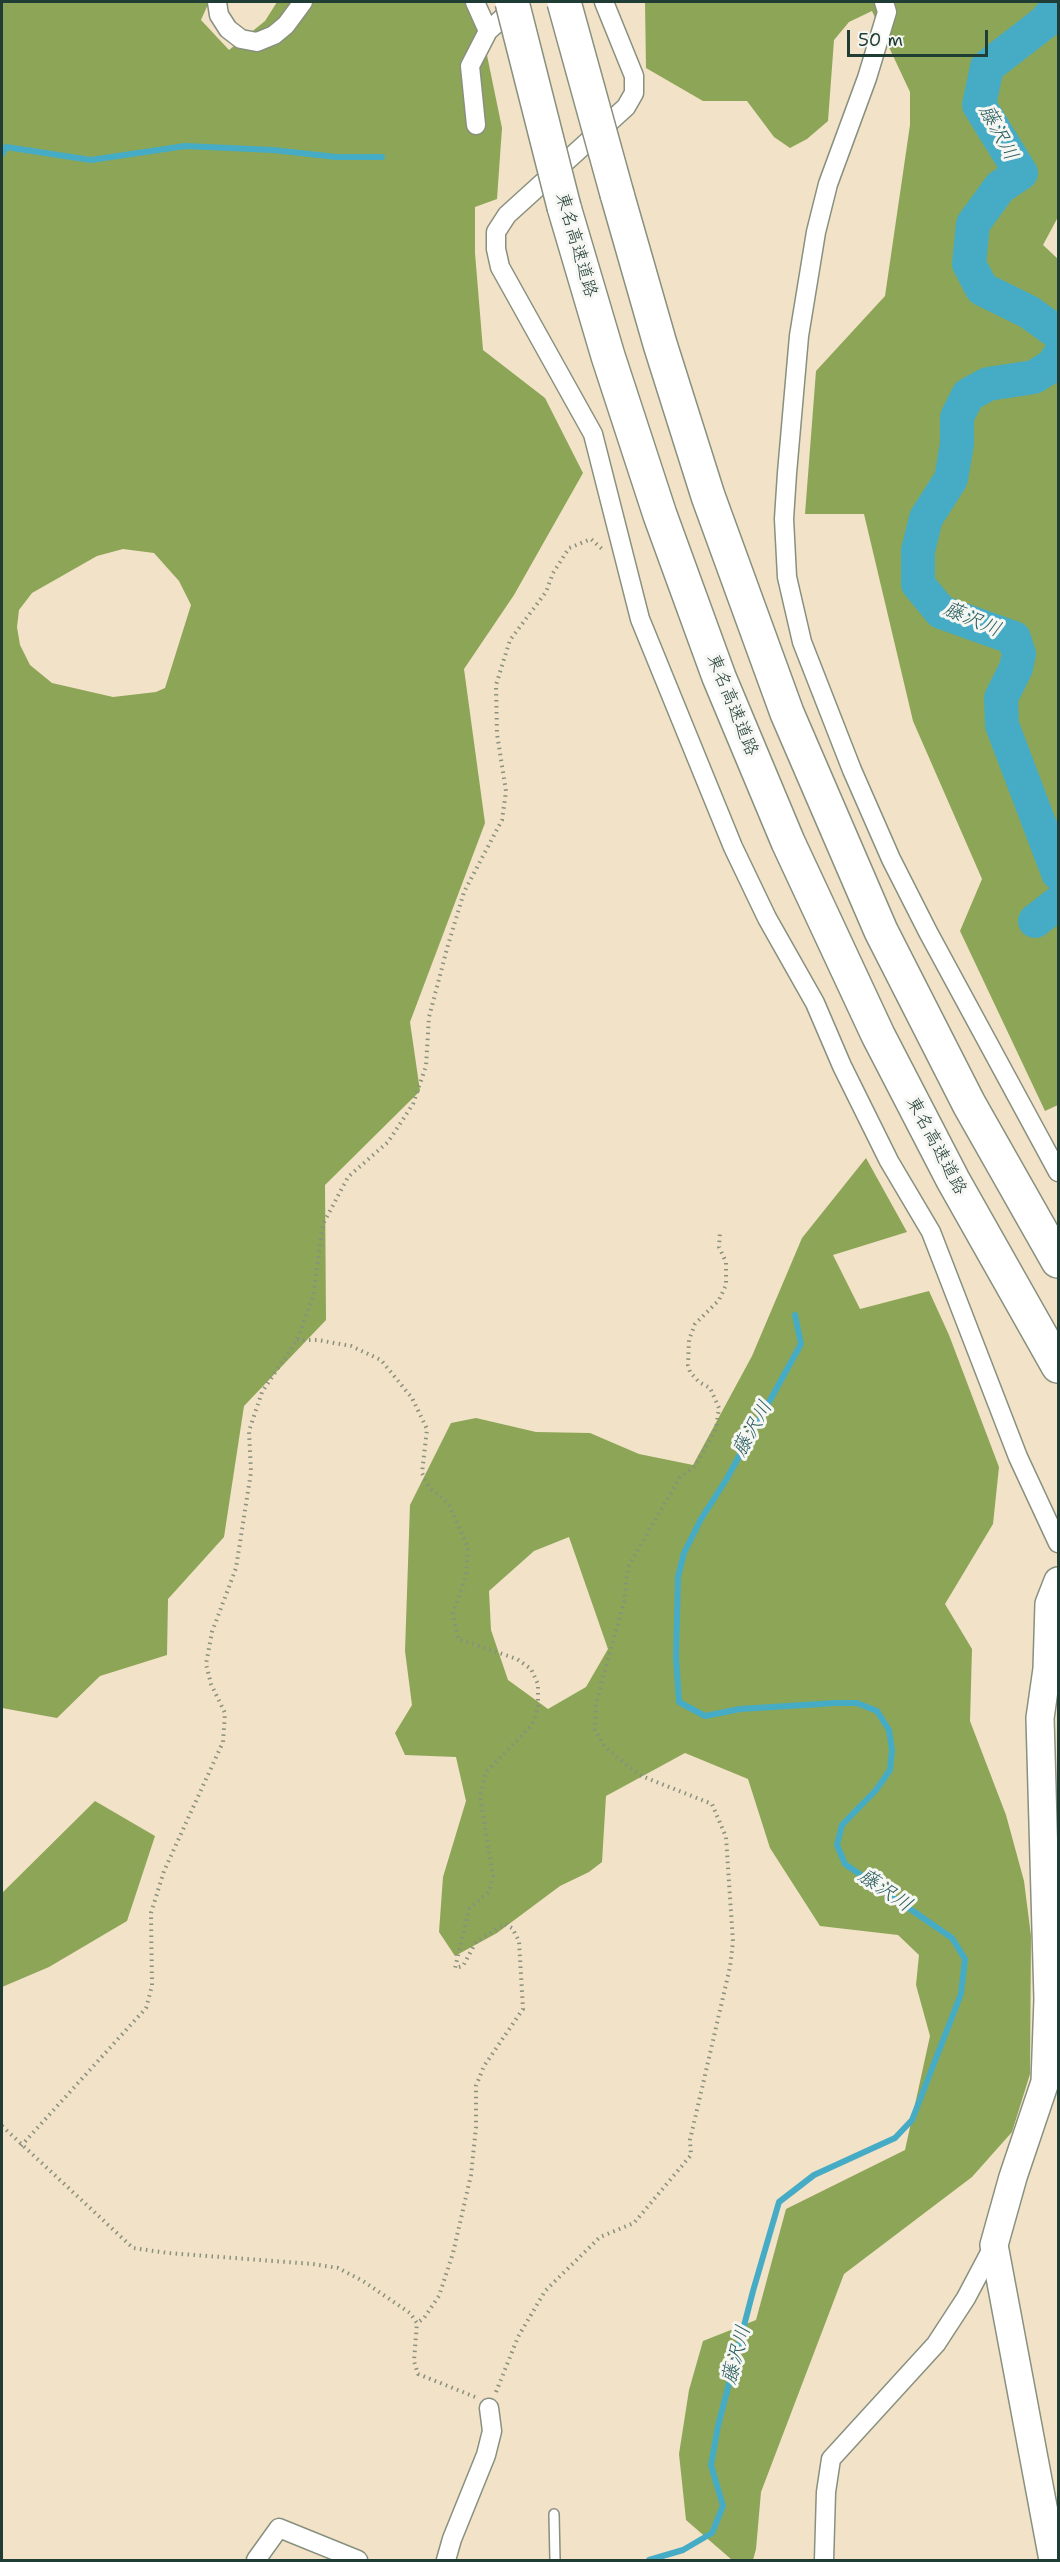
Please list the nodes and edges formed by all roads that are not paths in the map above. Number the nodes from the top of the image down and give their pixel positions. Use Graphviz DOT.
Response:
graph roads {
  1 [pos="217,2"];
  2 [pos="303,2"];
  3 [pos="475,2"];
  4 [pos="512,2"];
  5 [pos="520,2"];
  6 [pos="564,2"];
  7 [pos="604,2"];
  8 [pos="884,2"];
  9 [pos="488,31"];
  10 [pos="476,125"];
  11 [pos="1059,1172"];
  12 [pos="1059,1261"];
  13 [pos="1059,1366"];
  14 [pos="1059,1543"];
  15 [pos="1059,1581"];
  16 [pos="1059,1642"];
  17 [pos="1047,1669"];
  18 [pos="1052,2082"];
  19 [pos="994,2245"];
  20 [pos="489,2408"];
  21 [pos="554,2514"];
  22 [pos="256,2560"];
  23 [pos="358,2560"];
  24 [pos="446,2560"];
  25 [pos="555,2560"];
  26 [pos="824,2560"];
  27 [pos="1053,2560"];
  1 -- 2 [label="street"];
  3 -- 9 [label="street"];
  4 -- 13 [label="highway, 東名高速道路, bridge"];
  5 -- 9 [label="street"];
  6 -- 12 [label="highway, bridge"];
  7 -- 14 [label="street"];
  8 -- 11 [label="street"];
  9 -- 10 [label="street"];
  15 -- 17 [label="street"];
  16 -- 17 [label="street"];
  17 -- 18 [label="street"];
  18 -- 19 [label="street"];
  19 -- 26 [label="street"];
  19 -- 27 [label="street"];
  20 -- 24 [label="street"];
  21 -- 25 [label="lane"];
  22 -- 23 [label="street"];
}
